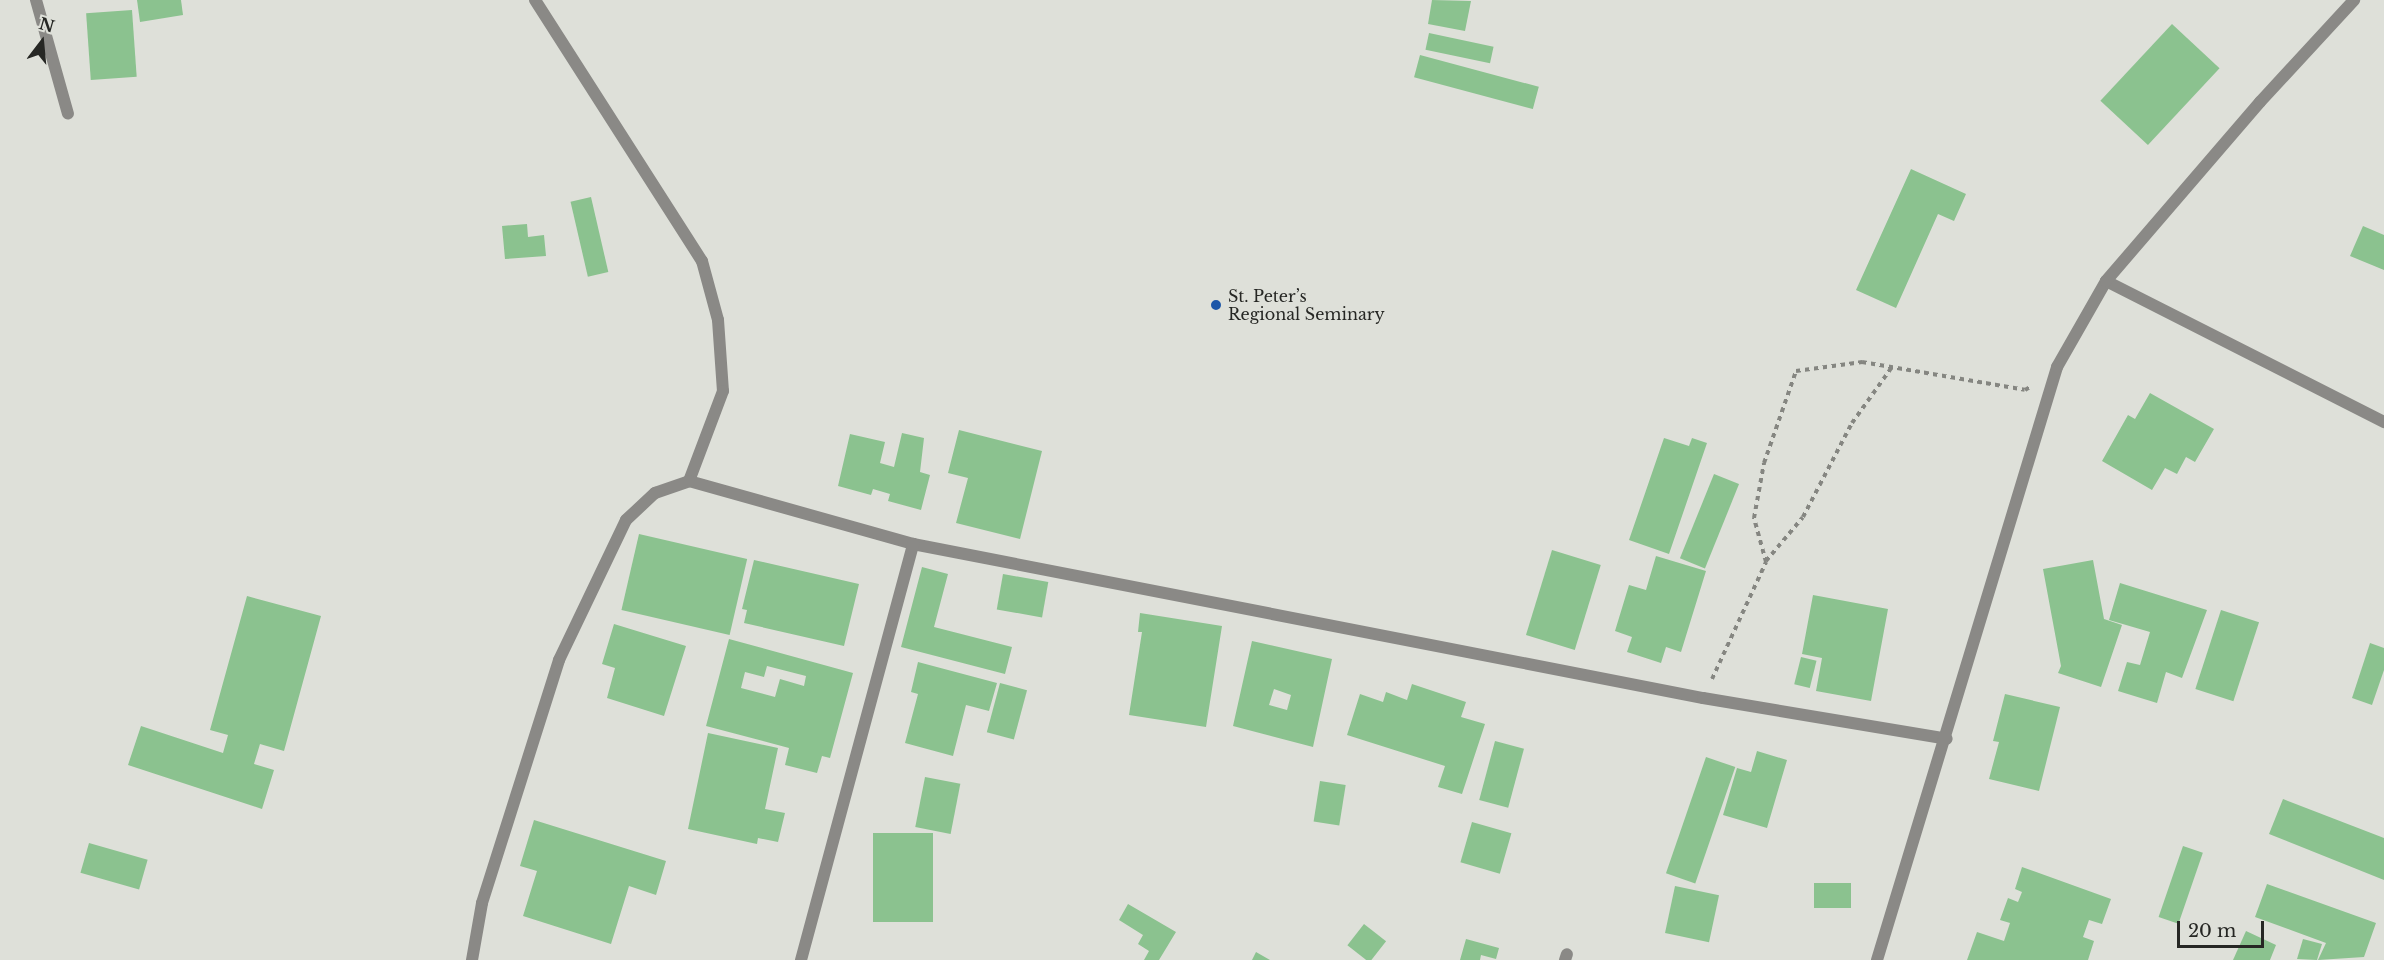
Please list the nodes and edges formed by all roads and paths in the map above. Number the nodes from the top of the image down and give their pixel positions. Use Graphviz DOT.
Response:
graph roads {
  1 [pos="36,0"];
  2 [pos="535,0"];
  3 [pos="2354,0"];
  4 [pos="68,114"];
  5 [pos="2106,282"];
  6 [pos="1892,367"];
  7 [pos="2057,367"];
  8 [pos="2384,422"];
  9 [pos="689,481"];
  10 [pos="912,544"];
  11 [pos="1766,562"];
  12 [pos="1703,698"];
  13 [pos="1947,739"];
  14 [pos="472,960"];
  15 [pos="801,960"];
  16 [pos="1877,960"];
  1 -- 4 [label="street"];
  2 -- 9 [label="street"];
  3 -- 5 [label="street"];
  5 -- 7 [label="street"];
  5 -- 8 [label="street"];
  6 -- 7 [label="path"];
  6 -- 11 [label="path"];
  6 -- 11 [label="path"];
  7 -- 13 [label="street"];
  9 -- 10 [label="street"];
  9 -- 14 [label="street"];
  10 -- 12 [label="street"];
  10 -- 15 [label="street"];
  11 -- 12 [label="path"];
  12 -- 13 [label="street"];
  13 -- 16 [label="street"];
}
